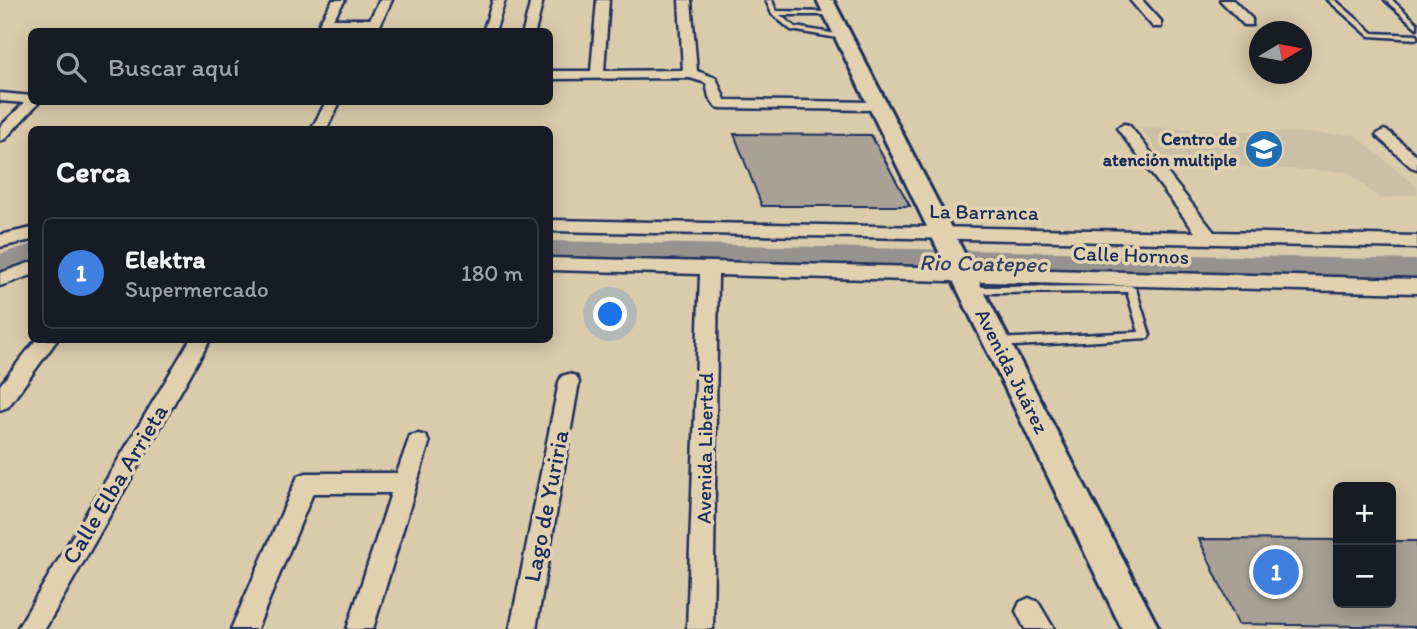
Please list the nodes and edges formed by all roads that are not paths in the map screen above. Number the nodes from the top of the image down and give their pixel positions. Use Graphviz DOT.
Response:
graph roads {
  1 [pos="339,0"];
  2 [pos="386,0"];
  3 [pos="499,0"];
  4 [pos="537,0"];
  5 [pos="603,0"];
  6 [pos="685,0"];
  7 [pos="769,0"];
  8 [pos="1136,0"];
  9 [pos="1226,0"];
  10 [pos="1331,0"];
  11 [pos="1388,0"];
  12 [pos="828,6"];
  13 [pos="774,13"];
  14 [pos="1248,22"];
  15 [pos="1157,24"];
  16 [pos="1417,26"];
  17 [pos="320,27"];
  18 [pos="372,27"];
  19 [pos="490,28"];
  20 [pos="530,28"];
  21 [pos="843,37"];
  22 [pos="1417,37"];
  23 [pos="690,74"];
  24 [pos="553,75"];
  25 [pos="597,75"];
  26 [pos="0,97"];
  27 [pos="28,99"];
  28 [pos="28,105"];
  29 [pos="331,105"];
  30 [pos="877,106"];
  31 [pos="320,126"];
  32 [pos="1124,128"];
  33 [pos="1384,135"];
  34 [pos="0,136"];
  35 [pos="1417,164"];
  36 [pos="553,226"];
  37 [pos="28,235"];
  38 [pos="1210,239"];
  39 [pos="0,241"];
  40 [pos="1417,242"];
  41 [pos="958,263"];
  42 [pos="553,264"];
  43 [pos="709,268"];
  44 [pos="28,270"];
  45 [pos="0,280"];
  46 [pos="1417,286"];
  47 [pos="45,343"];
  48 [pos="198,343"];
  49 [pos="998,343"];
  50 [pos="569,382"];
  51 [pos="0,401"];
  52 [pos="418,443"];
  53 [pos="406,483"];
  54 [pos="30,629"];
  55 [pos="244,629"];
  56 [pos="360,629"];
  57 [pos="523,629"];
  58 [pos="700,629"];
  59 [pos="1141,629"];
  1 -- 17 [label="street"];
  2 -- 18 [label="street"];
  3 -- 19 [label="street"];
  4 -- 20 [label="street"];
  5 -- 25 [label="street"];
  6 -- 23 [label="street"];
  7 -- 13 [label="lane"];
  8 -- 15 [label="street"];
  9 -- 14 [label="street"];
  10 -- 22 [label="lane"];
  11 -- 16 [label="lane"];
  12 -- 13 [label="lane"];
  12 -- 21 [label="street, Avenida Juárez"];
  13 -- 21 [label="lane"];
  17 -- 18 [label="street"];
  21 -- 30 [label="street, Avenida Juárez"];
  23 -- 25 [label="street"];
  23 -- 30 [label="street"];
  24 -- 25 [label="street"];
  26 -- 27 [label="street"];
  28 -- 34 [label="street"];
  29 -- 31 [label="street"];
  30 -- 41 [label="street, Avenida Juárez"];
  32 -- 38 [label="street"];
  33 -- 35 [label="street"];
  36 -- 41 [label="street, La Barranca"];
  37 -- 39 [label="street"];
  38 -- 40 [label="street, La Barranca"];
  38 -- 41 [label="street, La Barranca"];
  41 -- 43 [label="street, Calle Hornos"];
  41 -- 46 [label="street, Calle Hornos"];
  41 -- 49 [label="street, Avenida Juárez"];
  41 -- 49 [label="lane"];
  42 -- 43 [label="street, Calle Hornos"];
  43 -- 58 [label="street, Avenida Libertad"];
  44 -- 45 [label="street"];
  47 -- 51 [label="street"];
  48 -- 54 [label="street, Calle Elba Arrieta"];
  49 -- 59 [label="street, Avenida Juárez"];
  50 -- 57 [label="street, Lago de Yuriria"];
  52 -- 53 [label="street"];
  53 -- 55 [label="street"];
  53 -- 56 [label="street"];
}
